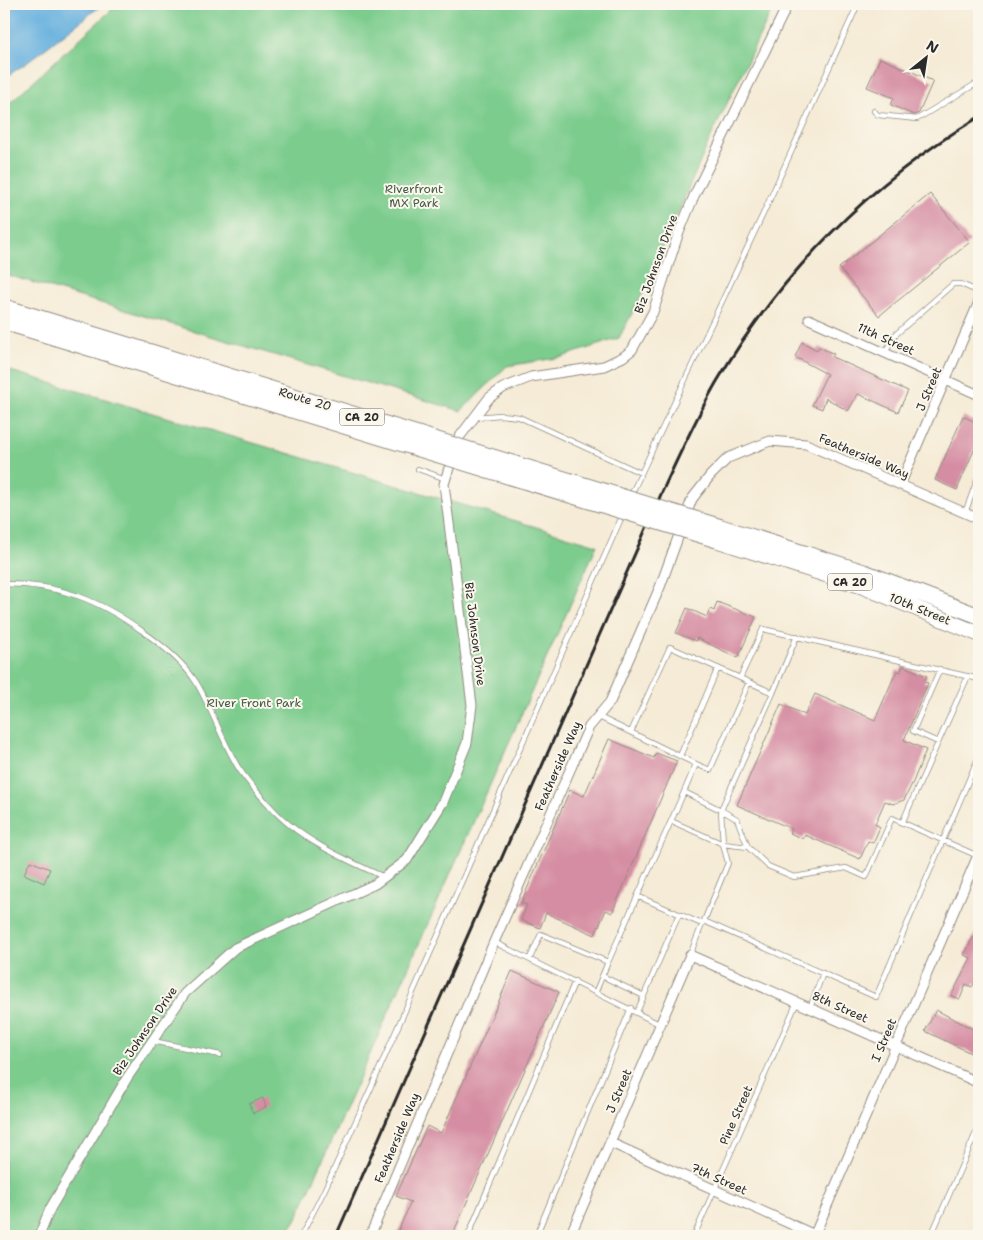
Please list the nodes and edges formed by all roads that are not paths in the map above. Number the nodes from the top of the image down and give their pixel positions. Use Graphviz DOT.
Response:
graph roads {
  1 [pos="788,4"];
  2 [pos="858,4"];
  3 [pos="979,82"];
  4 [pos="874,111"];
  5 [pos="979,292"];
  6 [pos="979,302"];
  7 [pos="4,307"];
  8 [pos="809,319"];
  9 [pos="4,322"];
  10 [pos="885,353"];
  11 [pos="946,380"];
  12 [pos="979,395"];
  13 [pos="474,417"];
  14 [pos="418,469"];
  15 [pos="641,473"];
  16 [pos="979,475"];
  17 [pos="446,479"];
  18 [pos="900,485"];
  19 [pos="965,513"];
  20 [pos="979,520"];
  21 [pos="719,534"];
  22 [pos="4,584"];
  23 [pos="979,616"];
  24 [pos="979,634"];
  25 [pos="797,636"];
  26 [pos="718,668"];
  27 [pos="940,669"];
  28 [pos="968,676"];
  29 [pos="740,678"];
  30 [pos="979,679"];
  31 [pos="749,682"];
  32 [pos="773,692"];
  33 [pos="597,716"];
  34 [pos="631,732"];
  35 [pos="938,742"];
  36 [pos="680,756"];
  37 [pos="979,756"];
  38 [pos="696,764"];
  39 [pos="684,792"];
  40 [pos="721,810"];
  41 [pos="671,820"];
  42 [pos="902,823"];
  43 [pos="943,840"];
  44 [pos="723,844"];
  45 [pos="748,847"];
  46 [pos="979,856"];
  47 [pos="384,877"];
  48 [pos="637,896"];
  49 [pos="679,914"];
  50 [pos="703,922"];
  51 [pos="494,942"];
  52 [pos="690,955"];
  53 [pos="530,958"];
  54 [pos="608,962"];
  55 [pos="823,973"];
  56 [pos="602,976"];
  57 [pos="575,981"];
  58 [pos="596,991"];
  59 [pos="644,996"];
  60 [pos="797,1002"];
  61 [pos="631,1008"];
  62 [pos="810,1008"];
  63 [pos="637,1012"];
  64 [pos="660,1025"];
  65 [pos="151,1040"];
  66 [pos="895,1046"];
  67 [pos="220,1055"];
  68 [pos="979,1083"];
  69 [pos="979,1126"];
  70 [pos="611,1143"];
  71 [pos="714,1190"];
  72 [pos="39,1236"];
  73 [pos="300,1236"];
  74 [pos="370,1236"];
  75 [pos="468,1236"];
  76 [pos="536,1236"];
  77 [pos="570,1236"];
  78 [pos="694,1236"];
  79 [pos="815,1236"];
  80 [pos="931,1236"];
  1 -- 13 [label="street, Biz Johnson Drive"];
  2 -- 15 [label="lane"];
  3 -- 4 [label="lane"];
  5 -- 10 [label="lane"];
  6 -- 11 [label="street, J Street"];
  7 -- 21 [label="highway, Route 20 / CA 20, bridge"];
  8 -- 10 [label="street, 11th Street"];
  9 -- 21 [label="highway, Route 20 / CA 20, bridge"];
  10 -- 11 [label="street, 11th Street"];
  11 -- 12 [label="street, 11th Street"];
  11 -- 18 [label="street, J Street"];
  13 -- 15 [label="lane"];
  13 -- 17 [label="street, Biz Johnson Drive"];
  14 -- 17 [label="lane"];
  15 -- 73 [label="lane"];
  16 -- 19 [label="lane"];
  17 -- 47 [label="street, Biz Johnson Drive"];
  18 -- 19 [label="street, Featherside Way"];
  18 -- 33 [label="street, Featherside Way"];
  19 -- 20 [label="street, Featherside Way"];
  21 -- 23 [label="highway, 10th Street / CA 20"];
  21 -- 24 [label="highway, 10th Street / CA 20"];
  22 -- 47 [label="lane"];
  25 -- 27 [label="lane"];
  25 -- 29 [label="lane"];
  25 -- 32 [label="lane"];
  26 -- 29 [label="lane"];
  26 -- 34 [label="lane"];
  26 -- 36 [label="lane"];
  27 -- 28 [label="lane"];
  27 -- 35 [label="lane"];
  28 -- 30 [label="lane"];
  28 -- 35 [label="lane"];
  29 -- 31 [label="lane"];
  31 -- 32 [label="lane"];
  31 -- 38 [label="lane"];
  32 -- 40 [label="lane"];
  33 -- 34 [label="lane"];
  33 -- 51 [label="street, Featherside Way"];
  34 -- 36 [label="lane"];
  35 -- 42 [label="lane"];
  36 -- 38 [label="lane"];
  37 -- 43 [label="lane"];
  38 -- 39 [label="lane"];
  39 -- 40 [label="lane"];
  39 -- 41 [label="lane"];
  40 -- 44 [label="lane"];
  40 -- 45 [label="lane"];
  41 -- 44 [label="lane"];
  41 -- 48 [label="lane"];
  42 -- 43 [label="lane"];
  42 -- 45 [label="lane"];
  43 -- 46 [label="lane"];
  43 -- 55 [label="lane"];
  44 -- 45 [label="lane"];
  44 -- 50 [label="lane"];
  46 -- 66 [label="street, I Street"];
  47 -- 65 [label="street, Biz Johnson Drive"];
  48 -- 49 [label="lane"];
  48 -- 54 [label="lane"];
  49 -- 50 [label="lane"];
  49 -- 59 [label="lane"];
  50 -- 52 [label="lane"];
  50 -- 55 [label="lane"];
  51 -- 53 [label="lane"];
  51 -- 74 [label="street, Featherside Way"];
  52 -- 60 [label="street, 8th Street"];
  52 -- 64 [label="street, J Street"];
  53 -- 54 [label="lane"];
  53 -- 57 [label="lane"];
  54 -- 56 [label="lane"];
  55 -- 62 [label="lane"];
  56 -- 58 [label="lane"];
  56 -- 59 [label="lane"];
  57 -- 58 [label="lane"];
  57 -- 75 [label="lane"];
  58 -- 61 [label="lane"];
  59 -- 63 [label="lane"];
  60 -- 62 [label="street, 8th Street"];
  60 -- 71 [label="lane, Pine Street"];
  61 -- 63 [label="lane"];
  61 -- 76 [label="lane"];
  62 -- 66 [label="street, 8th Street"];
  63 -- 64 [label="lane"];
  64 -- 70 [label="street, J Street"];
  65 -- 67 [label="lane"];
  65 -- 72 [label="street, Biz Johnson Drive"];
  66 -- 68 [label="street, 8th Street"];
  66 -- 79 [label="street, I Street"];
  69 -- 80 [label="lane"];
  70 -- 71 [label="street, 7th Street"];
  70 -- 77 [label="street, J Street"];
  71 -- 78 [label="lane, Pine Street"];
  71 -- 79 [label="street, 7th Street"];
}
